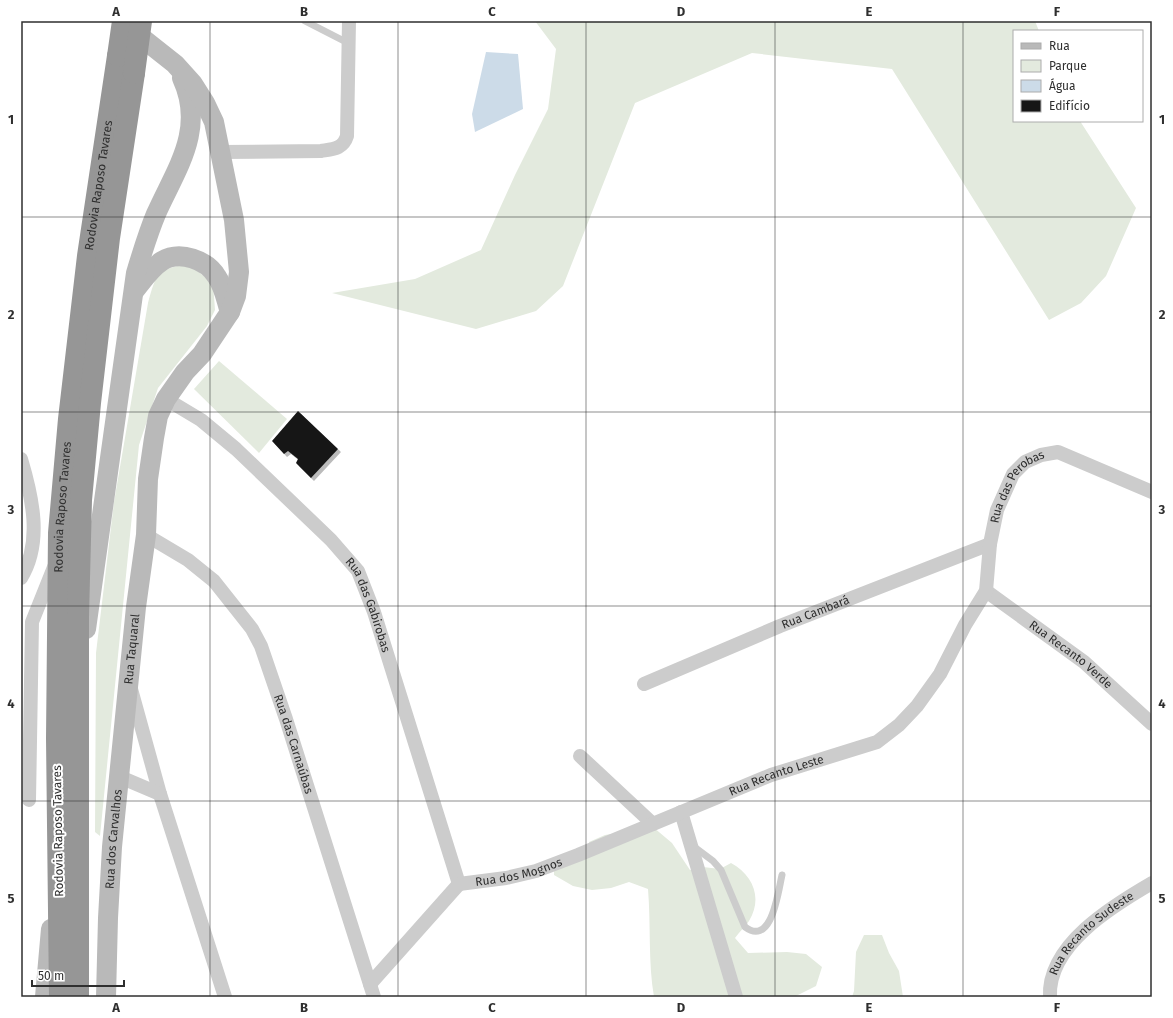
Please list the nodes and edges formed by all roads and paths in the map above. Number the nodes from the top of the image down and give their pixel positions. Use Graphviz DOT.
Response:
graph roads {
  1 [pos="122,21"];
  2 [pos="141,21"];
  3 [pos="305,21"];
  4 [pos="349,21"];
  5 [pos="348,43"];
  6 [pos="175,64"];
  7 [pos="220,152"];
  8 [pos="133,293"];
  9 [pos="230,312"];
  10 [pos="166,399"];
  11 [pos="21,459"];
  12 [pos="1152,492"];
  13 [pos="146,535"];
  14 [pos="990,544"];
  15 [pos="58,559"];
  16 [pos="21,578"];
  17 [pos="986,591"];
  18 [pos="26,620"];
  19 [pos="129,681"];
  20 [pos="644,684"];
  21 [pos="78,702"];
  22 [pos="1152,724"];
  23 [pos="580,756"];
  24 [pos="120,777"];
  25 [pos="160,794"];
  26 [pos="30,800"];
  27 [pos="681,812"];
  28 [pos="654,824"];
  29 [pos="690,843"];
  30 [pos="58,863"];
  31 [pos="782,875"];
  32 [pos="1152,883"];
  33 [pos="459,884"];
  34 [pos="372,991"];
  35 [pos="46,997"];
  36 [pos="60,997"];
  37 [pos="78,997"];
  38 [pos="106,997"];
  39 [pos="225,997"];
  40 [pos="736,997"];
  41 [pos="1050,997"];
  1 -- 6 [label="main road, Rua Taquaral"];
  1 -- 15 [label="highway, Rodovia Raposo Tavares, bridge"];
  2 -- 21 [label="highway, Rodovia Raposo Tavares, bridge"];
  3 -- 5 [label="lane"];
  4 -- 5 [label="street"];
  5 -- 7 [label="street"];
  6 -- 7 [label="main road, Rua Taquaral"];
  6 -- 8 [label="main road"];
  7 -- 9 [label="main road, Rua Taquaral"];
  8 -- 9 [label="main road"];
  8 -- 21 [label="main road"];
  9 -- 10 [label="main road, Rua Taquaral"];
  10 -- 13 [label="main road, Rua Taquaral"];
  10 -- 33 [label="street, Rua das Gabirobas"];
  11 -- 16 [label="street"];
  12 -- 14 [label="street, Rua das Perobas"];
  13 -- 19 [label="main road, Rua Taquaral"];
  13 -- 34 [label="street, Rua das Carnaúbas"];
  14 -- 17 [label="street, Rua das Perobas"];
  14 -- 20 [label="street, Rua Cambará"];
  15 -- 18 [label="street"];
  15 -- 30 [label="highway, Rodovia Raposo Tavares"];
  17 -- 22 [label="street, Rua Recanto Verde"];
  17 -- 27 [label="street, Rua Recanto Leste"];
  18 -- 26 [label="street"];
  19 -- 24 [label="main road, Rua dos Carvalhos"];
  19 -- 25 [label="street, Rua Taquaral"];
  21 -- 37 [label="highway, Rodovia Raposo Tavares"];
  23 -- 28 [label="street"];
  24 -- 25 [label="street"];
  24 -- 38 [label="main road, Rua dos Carvalhos"];
  25 -- 39 [label="street, Rua Taquaral"];
  27 -- 28 [label="street, Rua Recanto Leste"];
  27 -- 29 [label="street"];
  28 -- 33 [label="street, Rua dos Mognos"];
  29 -- 31 [label="lane"];
  29 -- 40 [label="street"];
  30 -- 35 [label="main road"];
  30 -- 36 [label="highway, Rodovia Raposo Tavares"];
  32 -- 41 [label="street, Rua Recanto Sudeste"];
  33 -- 34 [label="street"];
}
